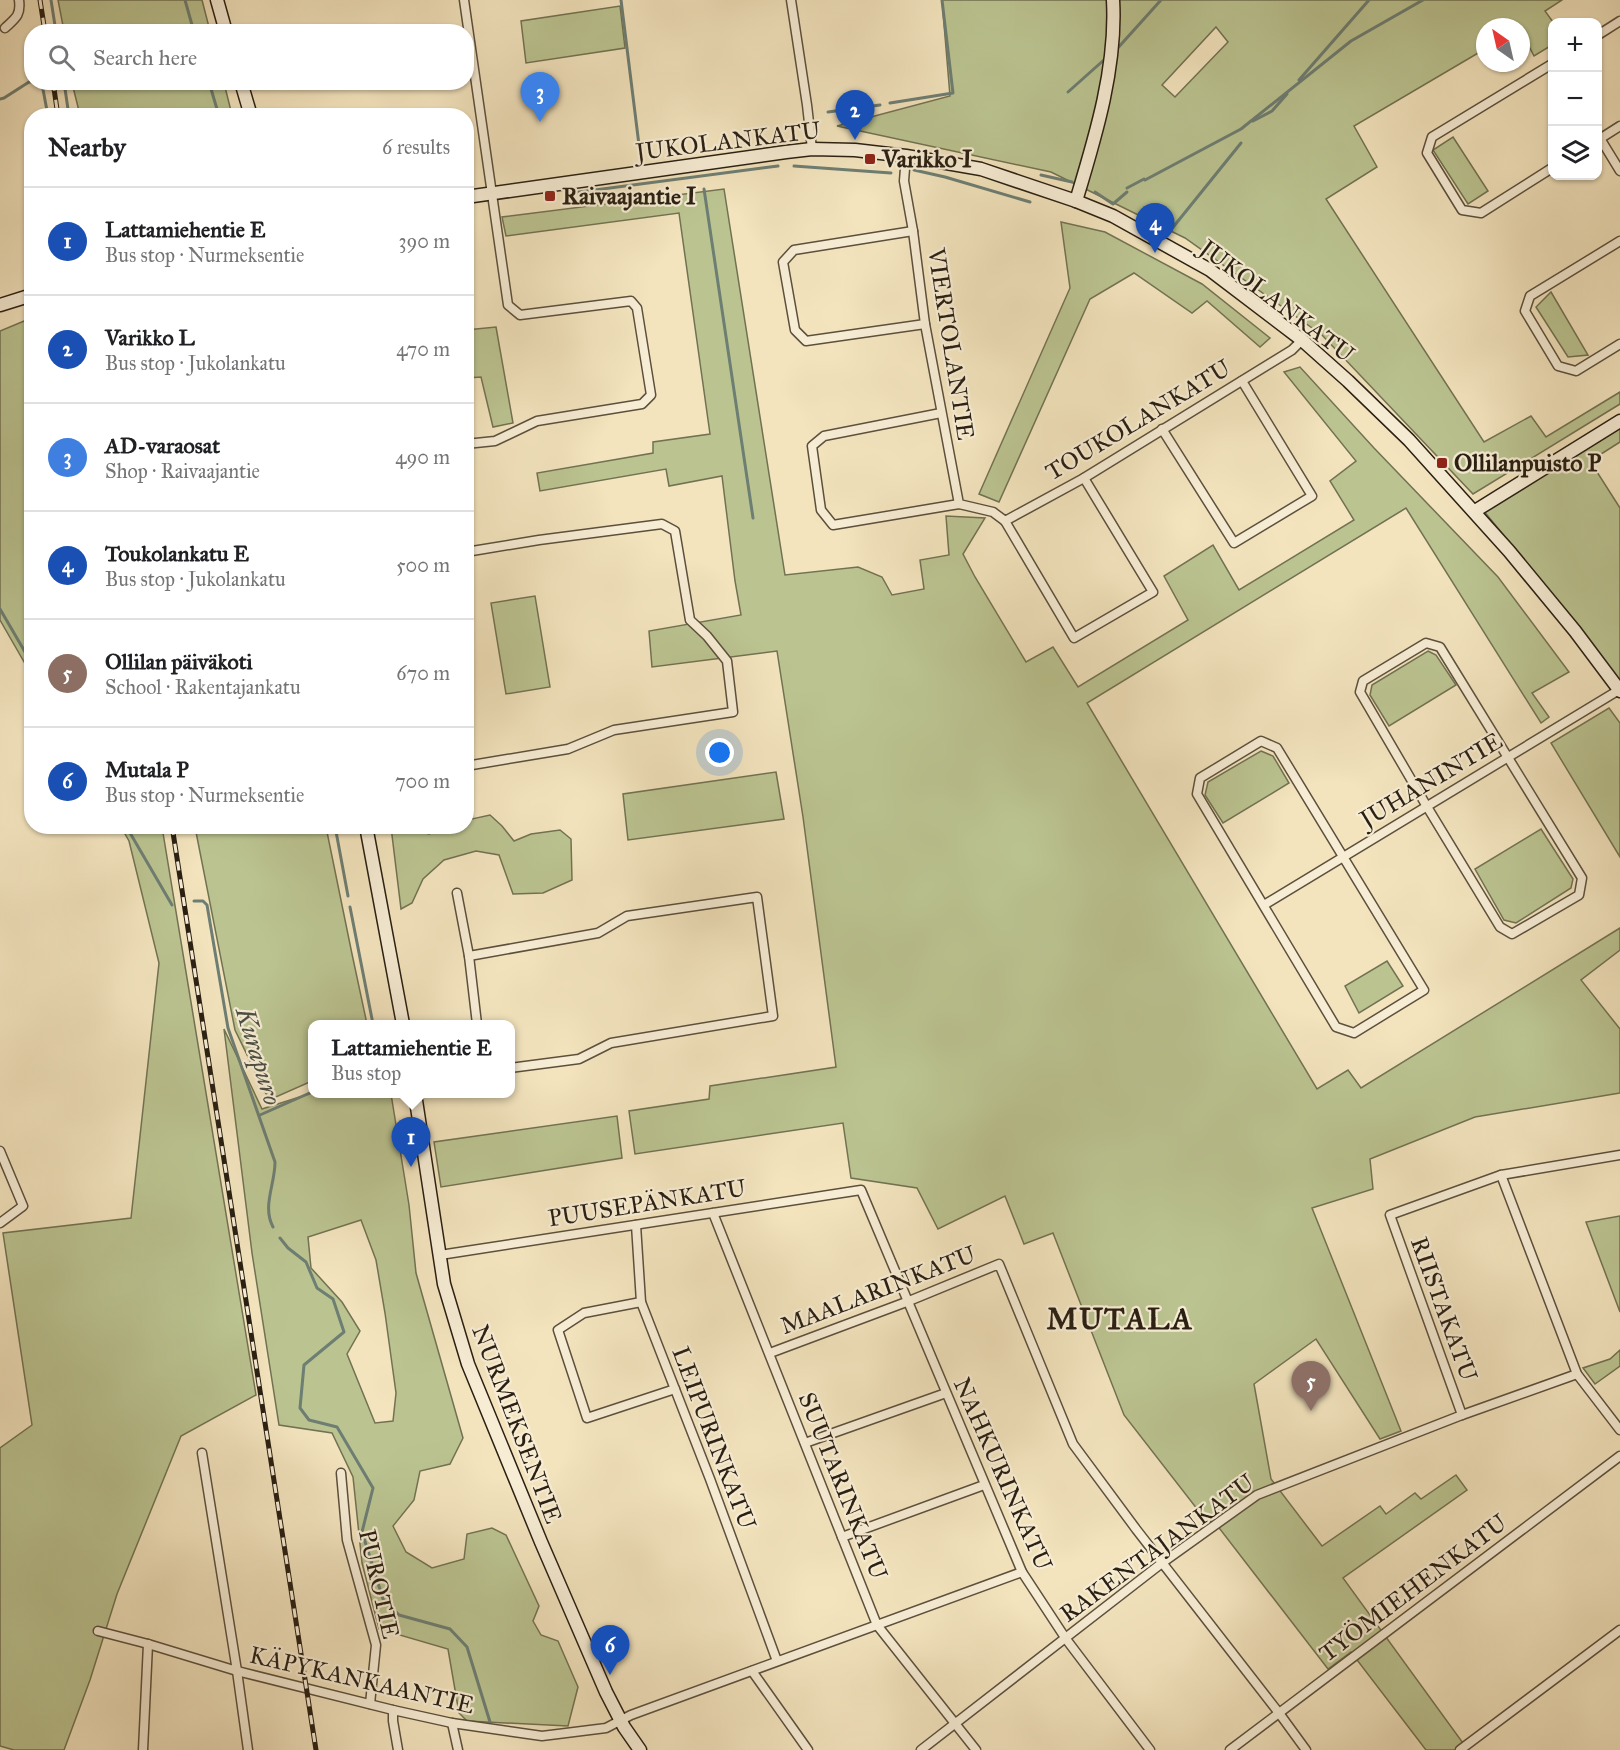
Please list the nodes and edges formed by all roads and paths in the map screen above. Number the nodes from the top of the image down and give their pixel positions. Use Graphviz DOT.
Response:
graph roads {
  1 [pos="19,0"];
  2 [pos="217,0"];
  3 [pos="464,0"];
  4 [pos="791,0"];
  5 [pos="1113,0"];
  6 [pos="1620,21"];
  7 [pos="224,24"];
  8 [pos="467,24"];
  9 [pos="5,28"];
  10 [pos="1602,32"];
  11 [pos="1548,66"];
  12 [pos="474,76"];
  13 [pos="243,90"];
  14 [pos="248,108"];
  15 [pos="1620,126"];
  16 [pos="1602,136"];
  17 [pos="1602,144"];
  18 [pos="812,149"];
  19 [pos="906,156"];
  20 [pos="1548,171"];
  21 [pos="1620,171"];
  22 [pos="492,194"];
  23 [pos="474,196"];
  24 [pos="1076,201"];
  25 [pos="913,231"];
  26 [pos="1620,241"];
  27 [pos="24,298"];
  28 [pos="0,305"];
  29 [pos="926,324"];
  30 [pos="1302,340"];
  31 [pos="1620,344"];
  32 [pos="1242,381"];
  33 [pos="941,412"];
  34 [pos="1620,421"];
  35 [pos="1162,429"];
  36 [pos="474,443"];
  37 [pos="1084,478"];
  38 [pos="959,504"];
  39 [pos="1475,512"];
  40 [pos="1005,521"];
  41 [pos="474,551"];
  42 [pos="1619,691"];
  43 [pos="1507,757"];
  44 [pos="474,764"];
  45 [pos="1426,806"];
  46 [pos="367,834"];
  47 [pos="1342,857"];
  48 [pos="458,893"];
  49 [pos="1264,905"];
  50 [pos="469,956"];
  51 [pos="402,1020"];
  52 [pos="477,1020"];
  53 [pos="515,1067"];
  54 [pos="417,1098"];
  55 [pos="0,1151"];
  56 [pos="1620,1155"];
  57 [pos="1501,1175"];
  58 [pos="861,1190"];
  59 [pos="713,1213"];
  60 [pos="0,1223"];
  61 [pos="636,1225"];
  62 [pos="440,1255"];
  63 [pos="909,1301"];
  64 [pos="641,1302"];
  65 [pos="770,1353"];
  66 [pos="1577,1374"];
  67 [pos="675,1389"];
  68 [pos="946,1393"];
  69 [pos="1462,1415"];
  70 [pos="1620,1430"];
  71 [pos="805,1443"];
  72 [pos="202,1453"];
  73 [pos="1620,1456"];
  74 [pos="341,1473"];
  75 [pos="984,1485"];
  76 [pos="842,1538"];
  77 [pos="1162,1563"];
  78 [pos="1022,1572"];
  79 [pos="877,1625"];
  80 [pos="1620,1630"];
  81 [pos="98,1631"];
  82 [pos="1066,1639"];
  83 [pos="148,1644"];
  84 [pos="777,1661"];
  85 [pos="237,1671"];
  86 [pos="752,1671"];
  87 [pos="370,1704"];
  88 [pos="393,1710"];
  89 [pos="1279,1713"];
  90 [pos="620,1720"];
  91 [pos="452,1723"];
  92 [pos="957,1724"];
  93 [pos="143,1750"];
  94 [pos="248,1750"];
  95 [pos="398,1750"];
  96 [pos="458,1750"];
  97 [pos="640,1750"];
  98 [pos="808,1750"];
  99 [pos="921,1750"];
  100 [pos="976,1750"];
  101 [pos="1150,1750"];
  102 [pos="1230,1750"];
  103 [pos="1306,1750"];
  104 [pos="1460,1750"];
  1 -- 9 [label="street"];
  2 -- 7 [label="main road"];
  3 -- 8 [label="street"];
  4 -- 18 [label="street"];
  5 -- 24 [label="main road"];
  6 -- 10 [label="street"];
  11 -- 20 [label="street"];
  12 -- 22 [label="street"];
  13 -- 14 [label="main road"];
  15 -- 16 [label="street"];
  17 -- 21 [label="street"];
  18 -- 19 [label="main road, JUKOLANKATU"];
  18 -- 22 [label="main road, JUKOLANKATU"];
  19 -- 24 [label="main road, JUKOLANKATU"];
  19 -- 25 [label="street, VIERTOLANTIE"];
  22 -- 23 [label="main road, JUKOLANKATU"];
  22 -- 36 [label="street"];
  24 -- 30 [label="main road, JUKOLANKATU"];
  25 -- 29 [label="street, VIERTOLANTIE"];
  25 -- 29 [label="street"];
  26 -- 31 [label="street"];
  27 -- 28 [label="main road"];
  29 -- 33 [label="street, VIERTOLANTIE"];
  30 -- 32 [label="street, TOUKOLANKATU"];
  30 -- 39 [label="main road, JUKOLANKATU"];
  32 -- 35 [label="street, TOUKOLANKATU"];
  32 -- 35 [label="street"];
  33 -- 38 [label="street, VIERTOLANTIE"];
  33 -- 38 [label="street"];
  34 -- 39 [label="main road"];
  35 -- 37 [label="street, TOUKOLANKATU"];
  37 -- 40 [label="street, TOUKOLANKATU"];
  37 -- 40 [label="street"];
  38 -- 40 [label="street"];
  39 -- 42 [label="main road, JUKOLANKATU"];
  41 -- 44 [label="street"];
  42 -- 43 [label="street, JUHANINTIE"];
  43 -- 45 [label="street, JUHANINTIE"];
  43 -- 45 [label="street"];
  43 -- 45 [label="street"];
  45 -- 47 [label="street, JUHANINTIE"];
  46 -- 51 [label="main road"];
  47 -- 49 [label="street, JUHANINTIE"];
  47 -- 49 [label="street"];
  47 -- 49 [label="street"];
  48 -- 50 [label="street"];
  50 -- 52 [label="street"];
  50 -- 53 [label="street"];
  54 -- 62 [label="main road, NURMEKSENTIE"];
  55 -- 60 [label="street"];
  56 -- 57 [label="street"];
  57 -- 66 [label="street"];
  57 -- 69 [label="street, RIISTAKATU"];
  58 -- 59 [label="street, PUUSEPÄNKATU"];
  58 -- 63 [label="street, NAHKURINKATU"];
  59 -- 61 [label="street, PUUSEPÄNKATU"];
  59 -- 65 [label="street, SUUTARINKATU"];
  61 -- 62 [label="street, PUUSEPÄNKATU"];
  61 -- 64 [label="street, LEIPURINKATU"];
  62 -- 90 [label="main road, NURMEKSENTIE"];
  63 -- 65 [label="street, MAALARINKATU"];
  63 -- 68 [label="street, NAHKURINKATU"];
  63 -- 77 [label="street, MAALARINKATU"];
  64 -- 67 [label="street, LEIPURINKATU"];
  64 -- 67 [label="street"];
  65 -- 71 [label="street, SUUTARINKATU"];
  66 -- 69 [label="street, RAKENTAJANKATU"];
  66 -- 70 [label="street"];
  67 -- 84 [label="street, LEIPURINKATU"];
  68 -- 71 [label="street"];
  68 -- 75 [label="street, NAHKURINKATU"];
  69 -- 77 [label="street, RAKENTAJANKATU"];
  71 -- 76 [label="street, SUUTARINKATU"];
  72 -- 85 [label="street"];
  73 -- 89 [label="street, TYÖMIEHENKATU"];
  74 -- 87 [label="street, PUROTIE"];
  75 -- 76 [label="street"];
  75 -- 78 [label="street, NAHKURINKATU"];
  76 -- 79 [label="street, SUUTARINKATU"];
  77 -- 82 [label="street, RAKENTAJANKATU"];
  77 -- 89 [label="street"];
  78 -- 79 [label="street, KÄPYKANKAANTIE"];
  78 -- 82 [label="street, NAHKURINKATU"];
  79 -- 84 [label="street, KÄPYKANKAANTIE"];
  79 -- 92 [label="street, SUUTARINKATU"];
  80 -- 104 [label="street"];
  81 -- 83 [label="street, KÄPYKANKAANTIE"];
  82 -- 92 [label="street, RAKENTAJANKATU"];
  82 -- 101 [label="street, NAHKURINKATU"];
  83 -- 85 [label="street, KÄPYKANKAANTIE"];
  83 -- 93 [label="street"];
  84 -- 86 [label="street, KÄPYKANKAANTIE"];
  85 -- 87 [label="street, KÄPYKANKAANTIE"];
  85 -- 94 [label="street"];
  86 -- 90 [label="street, KÄPYKANKAANTIE"];
  86 -- 98 [label="street"];
  87 -- 88 [label="street, KÄPYKANKAANTIE"];
  88 -- 91 [label="street, KÄPYKANKAANTIE"];
  88 -- 95 [label="street"];
  89 -- 102 [label="street, TYÖMIEHENKATU"];
  89 -- 103 [label="street"];
  90 -- 91 [label="street, KÄPYKANKAANTIE"];
  90 -- 97 [label="main road, NURMEKSENTIE"];
  91 -- 96 [label="street"];
  92 -- 99 [label="street, RAKENTAJANKATU"];
  92 -- 100 [label="street, SUUTARINKATU"];
}
